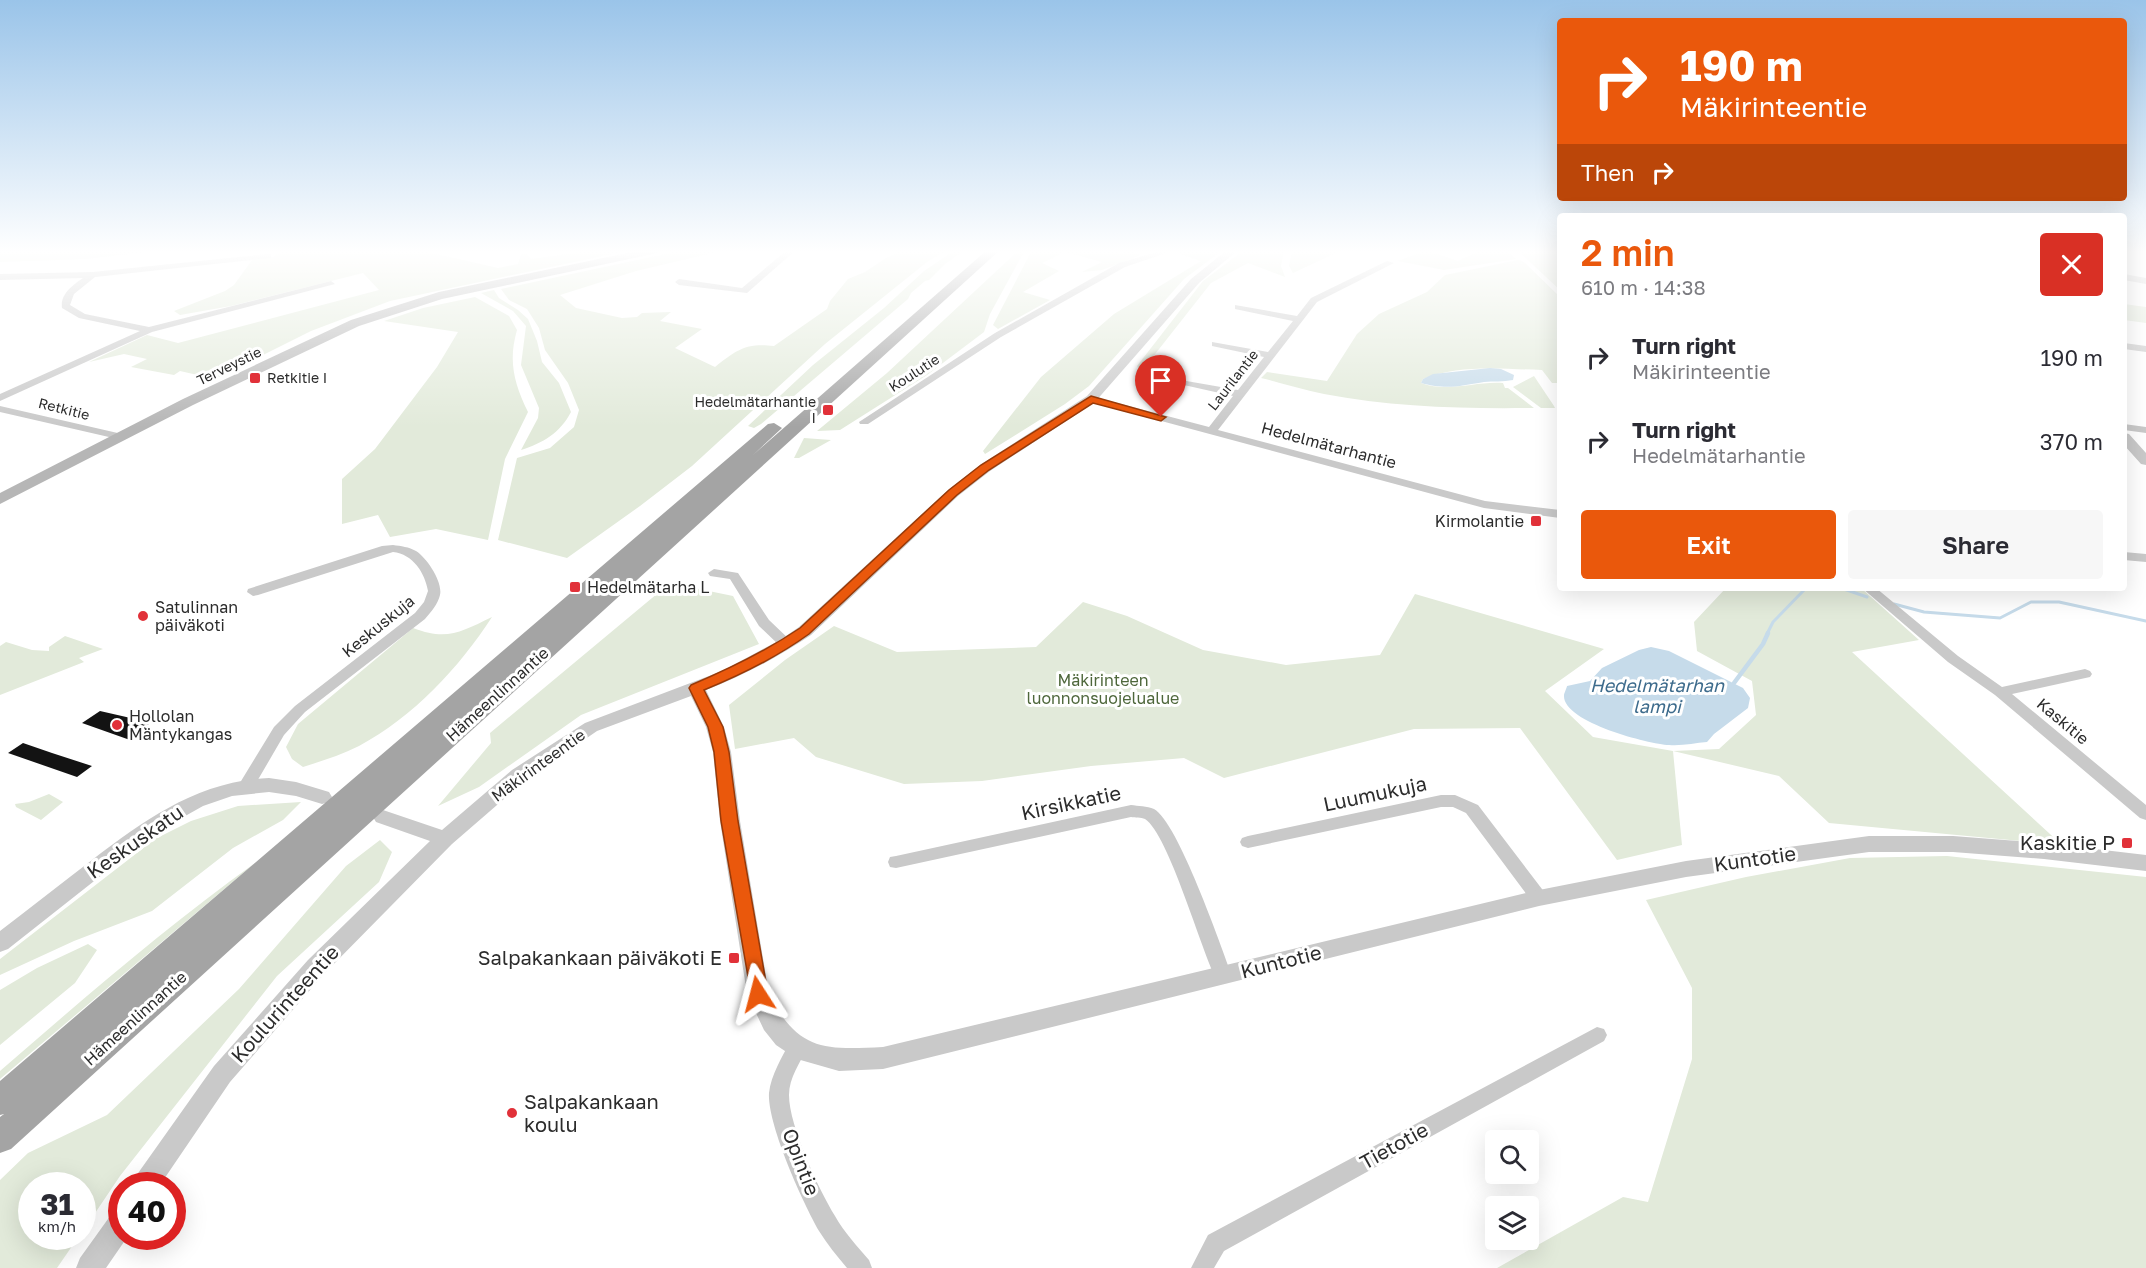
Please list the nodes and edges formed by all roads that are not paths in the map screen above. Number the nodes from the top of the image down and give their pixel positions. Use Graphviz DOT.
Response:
graph roads {
  1 [pos="70,309"];
  2 [pos="231,309"];
  3 [pos="394,309"];
  4 [pos="909,309"];
  5 [pos="928,309"];
  6 [pos="1044,309"];
  7 [pos="1170,309"];
  8 [pos="1244,309"];
  9 [pos="1307,309"];
  10 [pos="1298,319"];
  11 [pos="149,330"];
  12 [pos="1215,344"];
  13 [pos="2127,346"];
  14 [pos="2146,349"];
  15 [pos="1270,355"];
  16 [pos="1179,381"];
  17 [pos="1240,394"];
  18 [pos="0,398"];
  19 [pos="1091,399"];
  20 [pos="0,409"];
  21 [pos="864,422"];
  22 [pos="2127,427"];
  23 [pos="2146,430"];
  24 [pos="1211,431"];
  25 [pos="122,437"];
  26 [pos="2127,442"];
  27 [pos="2146,461"];
  28 [pos="0,498"];
  29 [pos="1557,514"];
  30 [pos="2127,556"];
  31 [pos="2146,558"];
  32 [pos="714,573"];
  33 [pos="1872,591"];
  34 [pos="253,592"];
  35 [pos="786,644"];
  36 [pos="2085,674"];
  37 [pos="696,688"];
  38 [pos="2000,692"];
  39 [pos="246,786"];
  40 [pos="322,796"];
  41 [pos="2146,814"];
  42 [pos="383,817"];
  43 [pos="445,839"];
  44 [pos="1248,842"];
  45 [pos="896,862"];
  46 [pos="2146,862"];
  47 [pos="1539,898"];
  48 [pos="0,943"];
  49 [pos="1223,976"];
  50 [pos="1597,1035"];
  51 [pos="797,1048"];
  52 [pos="0,1101"];
  53 [pos="0,1138"];
  54 [pos="154,1172"];
  55 [pos="108,1242"];
  56 [pos="90,1268"];
  57 [pos="861,1268"];
  58 [pos="1202,1268"];
  1 -- 11 [label="street"];
  2 -- 11 [label="street"];
  3 -- 25 [label="main road, Terveystie"];
  4 -- 52 [label="main road, Hämeenlinnantie"];
  5 -- 53 [label="main road, Hämeenlinnantie"];
  6 -- 21 [label="street, Koulutie"];
  7 -- 19 [label="street, Mäkirinteentie"];
  8 -- 10 [label="street"];
  9 -- 10 [label="street, Laurilantie"];
  10 -- 15 [label="street, Laurilantie"];
  11 -- 18 [label="street"];
  12 -- 15 [label="street"];
  13 -- 14 [label="street"];
  15 -- 17 [label="street, Laurilantie"];
  16 -- 17 [label="street"];
  17 -- 24 [label="street, Laurilantie"];
  19 -- 24 [label="street, Hedelmätarhantie"];
  19 -- 35 [label="street, Mäkirinteentie"];
  20 -- 25 [label="street, Retkitie"];
  22 -- 23 [label="street"];
  24 -- 29 [label="street, Hedelmätarhantie"];
  25 -- 28 [label="main road, Terveystie"];
  26 -- 27 [label="street"];
  30 -- 31 [label="street"];
  32 -- 35 [label="street"];
  33 -- 38 [label="street, Kaskitie"];
  34 -- 39 [label="street, Keskuskuja"];
  35 -- 37 [label="street, Mäkirinteentie"];
  36 -- 38 [label="street"];
  37 -- 43 [label="street, Mäkirinteentie"];
  37 -- 51 [label="street, Kuntotie"];
  38 -- 41 [label="street, Kaskitie"];
  39 -- 40 [label="street, Keskuskatu"];
  39 -- 48 [label="street, Keskuskatu"];
  42 -- 43 [label="street"];
  43 -- 54 [label="street, Koulurinteentie"];
  44 -- 47 [label="street, Luumukuja"];
  45 -- 49 [label="street, Kirsikkatie"];
  46 -- 47 [label="street, Kuntotie"];
  47 -- 49 [label="street, Kuntotie"];
  49 -- 51 [label="street, Kuntotie"];
  50 -- 58 [label="street, Tietotie"];
  51 -- 57 [label="street, Opintie"];
  55 -- 56 [label="street"];
}
